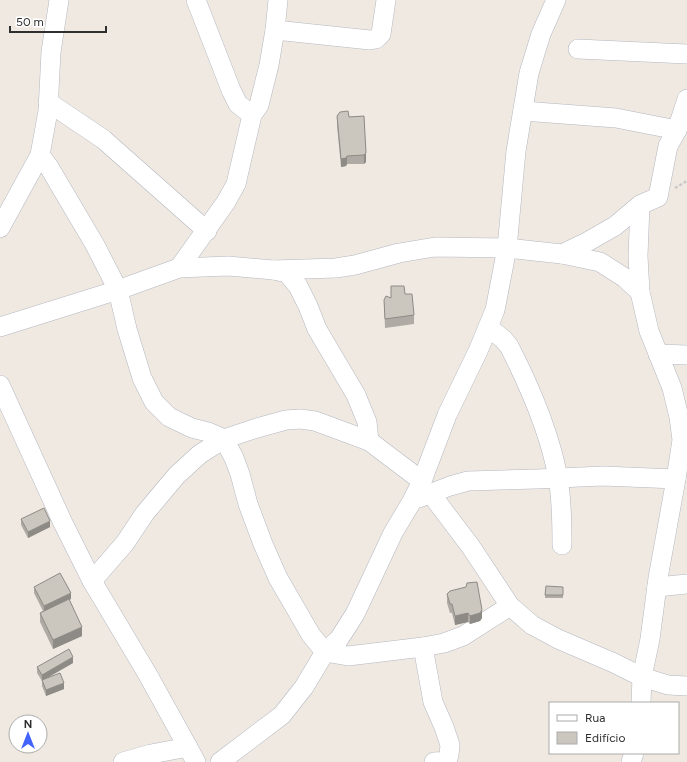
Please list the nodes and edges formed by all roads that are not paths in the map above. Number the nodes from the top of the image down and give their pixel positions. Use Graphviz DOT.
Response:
graph roads {
  1 [pos="59,0"];
  2 [pos="196,0"];
  3 [pos="278,0"];
  4 [pos="386,0"];
  5 [pos="556,0"];
  6 [pos="275,30"];
  7 [pos="578,49"];
  8 [pos="687,54"];
  9 [pos="687,98"];
  10 [pos="48,102"];
  11 [pos="523,111"];
  12 [pos="252,114"];
  13 [pos="677,130"];
  14 [pos="40,155"];
  15 [pos="640,205"];
  16 [pos="0,228"];
  17 [pos="207,231"];
  18 [pos="507,248"];
  19 [pos="562,254"];
  20 [pos="179,268"];
  21 [pos="273,270"];
  22 [pos="118,290"];
  23 [pos="640,292"];
  24 [pos="0,327"];
  25 [pos="488,327"];
  26 [pos="658,354"];
  27 [pos="687,355"];
  28 [pos="0,385"];
  29 [pos="6,412"];
  30 [pos="224,439"];
  31 [pos="369,441"];
  32 [pos="558,478"];
  33 [pos="676,479"];
  34 [pos="426,487"];
  35 [pos="562,545"];
  36 [pos="92,581"];
  37 [pos="687,584"];
  38 [pos="657,587"];
  39 [pos="510,606"];
  40 [pos="423,647"];
  41 [pos="325,652"];
  42 [pos="642,677"];
  43 [pos="687,686"];
  44 [pos="641,702"];
  45 [pos="192,754"];
  46 [pos="123,762"];
  47 [pos="220,762"];
  48 [pos="434,762"];
  1 -- 10 [label="street"];
  2 -- 12 [label="street"];
  3 -- 6 [label="street"];
  4 -- 6 [label="street"];
  5 -- 11 [label="street"];
  6 -- 12 [label="street"];
  7 -- 8 [label="street"];
  9 -- 13 [label="street"];
  10 -- 14 [label="street"];
  10 -- 17 [label="street"];
  11 -- 13 [label="street"];
  11 -- 18 [label="street"];
  12 -- 17 [label="street"];
  13 -- 15 [label="street"];
  14 -- 16 [label="street"];
  14 -- 22 [label="street"];
  15 -- 19 [label="street"];
  15 -- 23 [label="street"];
  17 -- 20 [label="street"];
  18 -- 19 [label="street"];
  18 -- 21 [label="street"];
  18 -- 25 [label="street"];
  19 -- 23 [label="street"];
  20 -- 21 [label="street"];
  20 -- 22 [label="street"];
  21 -- 31 [label="street"];
  22 -- 24 [label="street"];
  22 -- 30 [label="street"];
  23 -- 26 [label="street"];
  25 -- 32 [label="street"];
  25 -- 34 [label="street"];
  26 -- 27 [label="street"];
  26 -- 33 [label="street"];
  28 -- 29 [label="street"];
  29 -- 36 [label="street"];
  30 -- 31 [label="street"];
  30 -- 36 [label="street"];
  30 -- 41 [label="street"];
  31 -- 34 [label="street"];
  32 -- 33 [label="street"];
  32 -- 34 [label="street"];
  32 -- 35 [label="street"];
  33 -- 38 [label="street"];
  34 -- 39 [label="street"];
  34 -- 41 [label="street"];
  36 -- 45 [label="street"];
  37 -- 38 [label="street"];
  38 -- 42 [label="street"];
  39 -- 40 [label="street"];
  39 -- 42 [label="street"];
  40 -- 41 [label="street"];
  40 -- 48 [label="street"];
  41 -- 47 [label="street"];
  42 -- 43 [label="street"];
  42 -- 44 [label="street"];
  45 -- 46 [label="street"];
}
